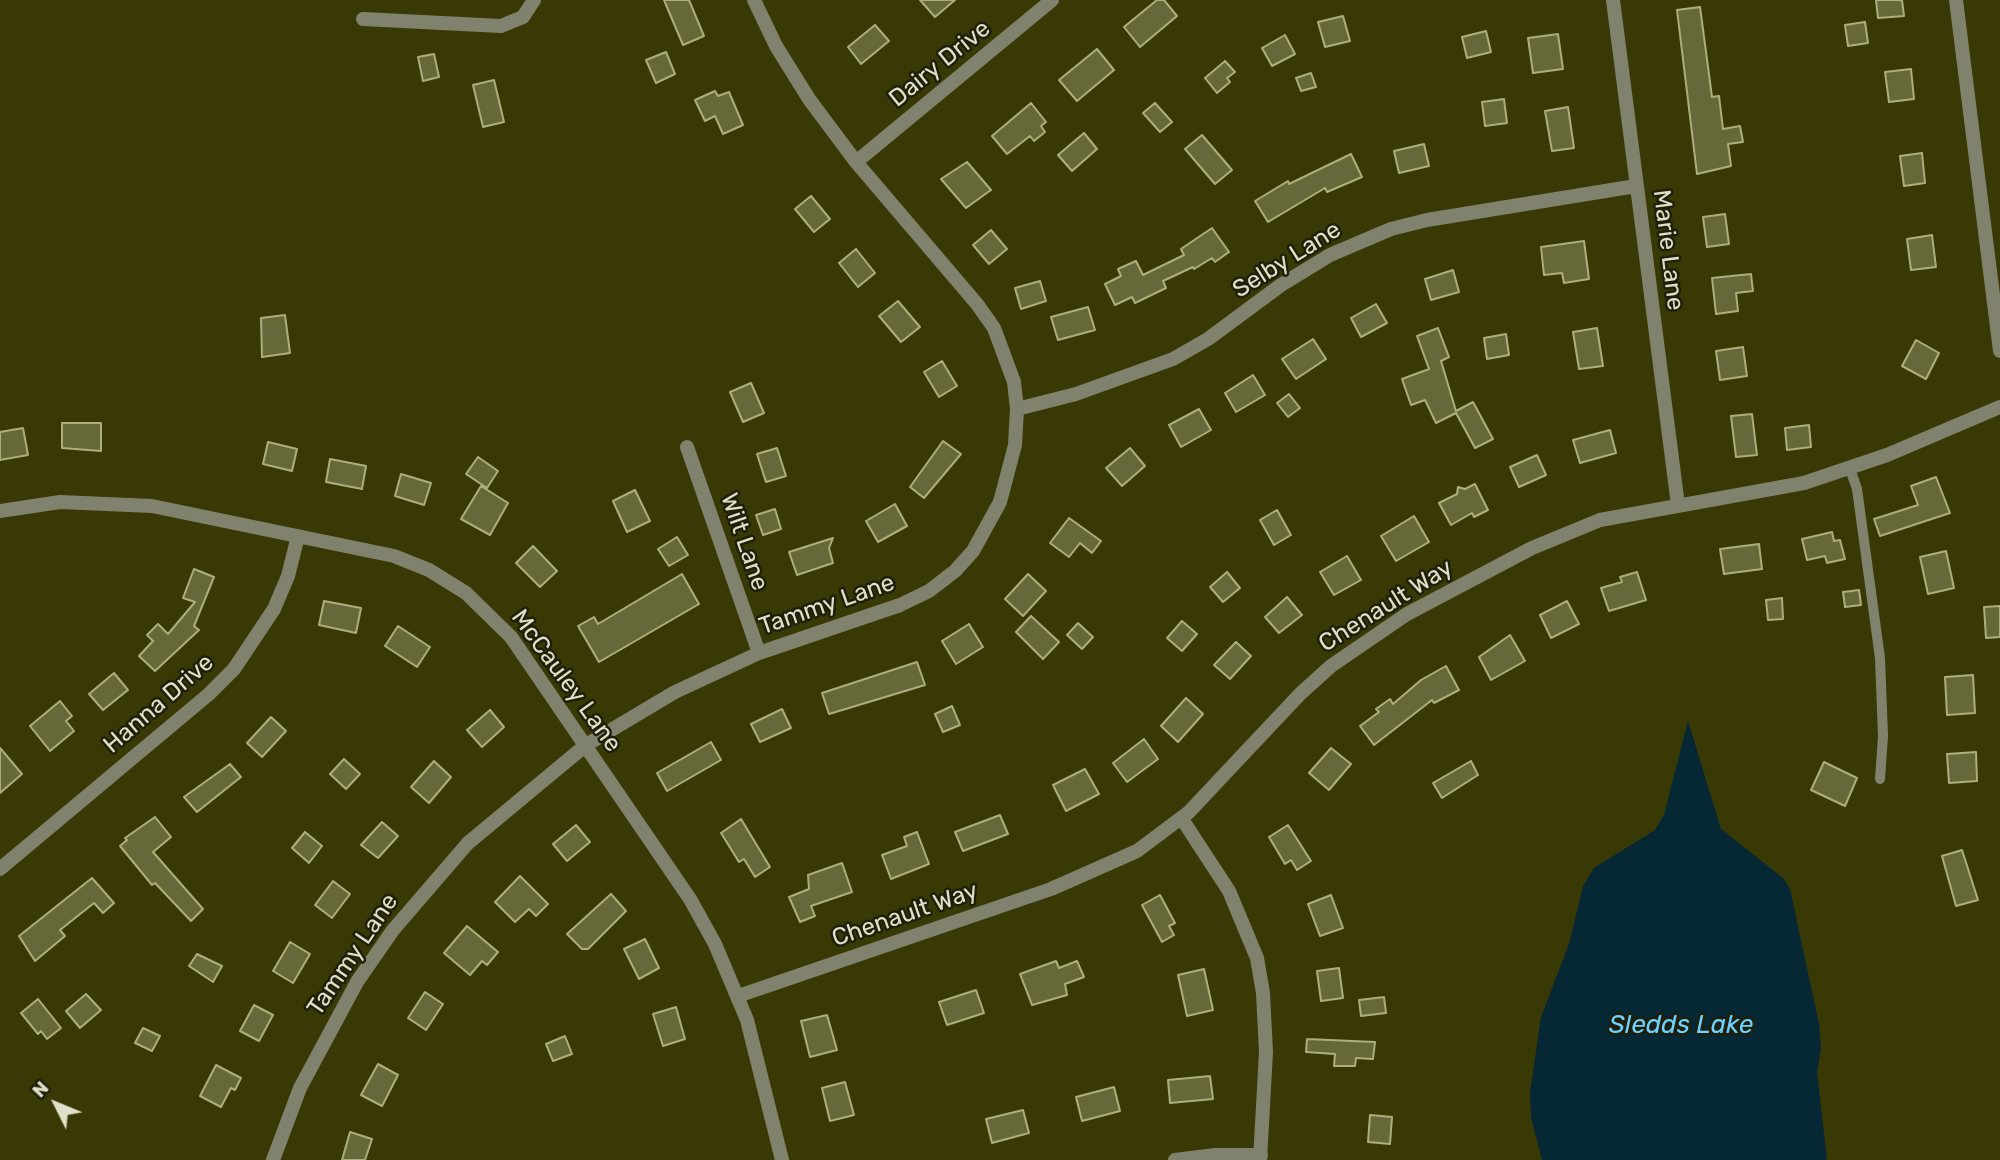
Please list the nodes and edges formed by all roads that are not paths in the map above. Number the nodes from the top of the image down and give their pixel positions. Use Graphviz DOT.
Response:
graph roads {
  1 [pos="534,0"];
  2 [pos="754,0"];
  3 [pos="1052,0"];
  4 [pos="1613,0"];
  5 [pos="1956,0"];
  6 [pos="363,19"];
  7 [pos="856,162"];
  8 [pos="1636,186"];
  9 [pos="2000,351"];
  10 [pos="2000,407"];
  11 [pos="1017,409"];
  12 [pos="687,447"];
  13 [pos="1850,469"];
  14 [pos="1678,505"];
  15 [pos="0,511"];
  16 [pos="298,536"];
  17 [pos="759,653"];
  18 [pos="586,745"];
  19 [pos="1880,779"];
  20 [pos="1182,819"];
  21 [pos="0,869"];
  22 [pos="737,996"];
  23 [pos="1261,1158"];
  24 [pos="274,1160"];
  25 [pos="782,1160"];
  26 [pos="1175,1160"];
  1 -- 6 [label="street"];
  2 -- 7 [label="street, Tammy Lane"];
  3 -- 7 [label="street, Dairy Drive"];
  4 -- 8 [label="street, Marie Lane"];
  5 -- 9 [label="street"];
  7 -- 11 [label="street, Tammy Lane"];
  8 -- 11 [label="street, Selby Lane"];
  8 -- 14 [label="street, Marie Lane"];
  10 -- 13 [label="street, Chenault Way"];
  11 -- 17 [label="street, Tammy Lane"];
  12 -- 17 [label="street, Wilt Lane"];
  13 -- 14 [label="street, Chenault Way"];
  13 -- 19 [label="lane"];
  14 -- 20 [label="street, Chenault Way"];
  15 -- 16 [label="street, McCauley Lane"];
  16 -- 18 [label="street, McCauley Lane"];
  16 -- 21 [label="street, Hanna Drive"];
  17 -- 18 [label="street, Tammy Lane"];
  18 -- 22 [label="street, McCauley Lane"];
  18 -- 24 [label="street, Tammy Lane"];
  20 -- 22 [label="street, Chenault Way"];
  20 -- 23 [label="street"];
  22 -- 25 [label="street, McCauley Lane"];
  23 -- 26 [label="street"];
}
